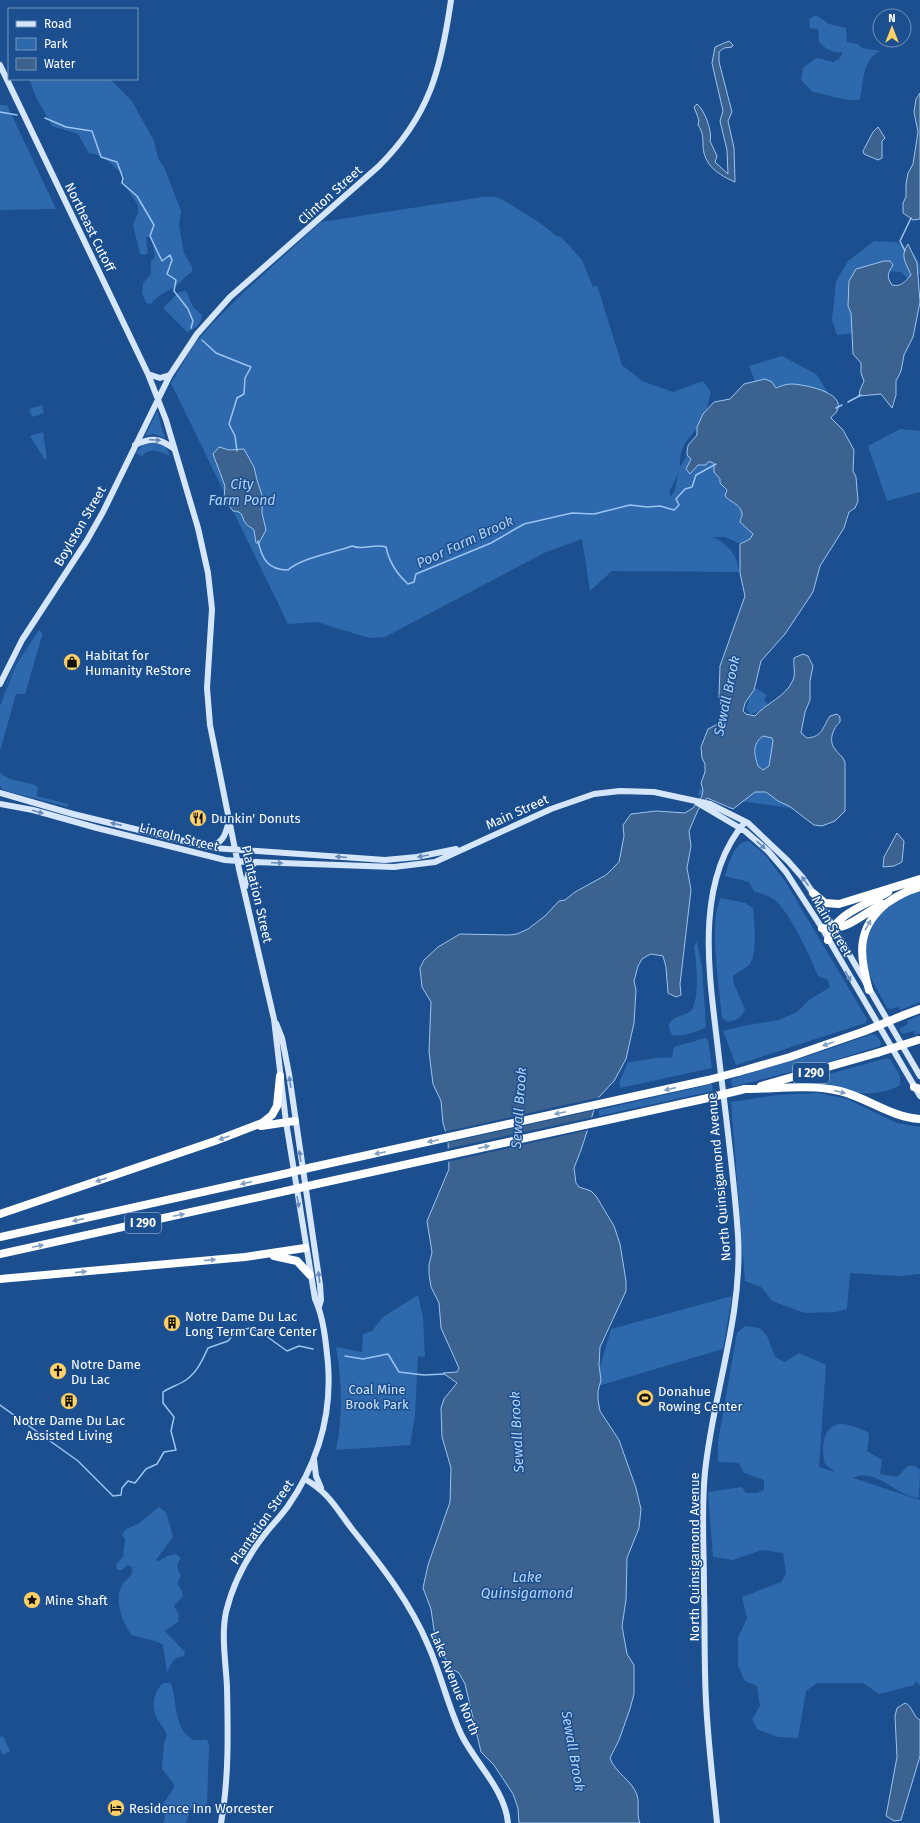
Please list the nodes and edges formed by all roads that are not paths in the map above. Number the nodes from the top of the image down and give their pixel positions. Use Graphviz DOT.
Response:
graph roads {
  1 [pos="451,0"];
  2 [pos="0,65"];
  3 [pos="148,374"];
  4 [pos="170,375"];
  5 [pos="158,399"];
  6 [pos="136,445"];
  7 [pos="172,448"];
  8 [pos="0,684"];
  9 [pos="0,793"];
  10 [pos="0,804"];
  11 [pos="708,806"];
  12 [pos="73,814"];
  13 [pos="229,819"];
  14 [pos="96,820"];
  15 [pos="71,821"];
  16 [pos="745,822"];
  17 [pos="94,828"];
  18 [pos="740,828"];
  19 [pos="471,845"];
  20 [pos="211,847"];
  21 [pos="236,850"];
  22 [pos="402,859"];
  23 [pos="238,861"];
  24 [pos="256,862"];
  25 [pos="406,866"];
  26 [pos="920,879"];
  27 [pos="907,883"];
  28 [pos="920,887"];
  29 [pos="244,890"];
  30 [pos="813,893"];
  31 [pos="897,896"];
  32 [pos="822,928"];
  33 [pos="832,929"];
  34 [pos="828,940"];
  35 [pos="869,990"];
  36 [pos="920,1008"];
  37 [pos="274,1019"];
  38 [pos="919,1040"];
  39 [pos="280,1076"];
  40 [pos="920,1076"];
  41 [pos="917,1088"];
  42 [pos="745,1089"];
  43 [pos="920,1096"];
  44 [pos="920,1112"];
  45 [pos="897,1116"];
  46 [pos="920,1119"];
  47 [pos="295,1121"];
  48 [pos="286,1122"];
  49 [pos="247,1130"];
  50 [pos="0,1214"];
  51 [pos="0,1237"];
  52 [pos="315,1246"];
  53 [pos="305,1248"];
  54 [pos="0,1254"];
  55 [pos="251,1256"];
  56 [pos="310,1275"];
  57 [pos="0,1279"];
  58 [pos="319,1307"];
  59 [pos="314,1459"];
  60 [pos="305,1479"];
  61 [pos="322,1490"];
  62 [pos="221,1823"];
  63 [pos="508,1823"];
  64 [pos="717,1823"];
  1 -- 4 [label="main road, Clinton Street"];
  2 -- 3 [label="main road, Northeast Cutoff"];
  3 -- 4 [label="main road"];
  3 -- 5 [label="main road, Northeast Cutoff"];
  4 -- 5 [label="main road, Boylston Street"];
  5 -- 6 [label="main road, Boylston Street"];
  5 -- 7 [label="main road, Plantation Street"];
  6 -- 7 [label="main road, one-way"];
  6 -- 8 [label="main road, Boylston Street"];
  7 -- 13 [label="main road, Plantation Street"];
  9 -- 12 [label="main road, Lincoln Street"];
  10 -- 15 [label="main road, Lincoln Street, one-way"];
  11 -- 16 [label="main road, Main Street"];
  11 -- 18 [label="main road, Main Street"];
  11 -- 19 [label="main road, Main Street"];
  12 -- 14 [label="main road, Lincoln Street"];
  12 -- 15 [label="main road"];
  13 -- 20 [label="main road"];
  13 -- 21 [label="main road, Plantation Street"];
  14 -- 17 [label="main road"];
  20 -- 14 [label="main road, Lincoln Street, one-way"];
  15 -- 17 [label="main road, Lincoln Street"];
  16 -- 18 [label="main road, North Quinsigamond Avenue"];
  30 -- 16 [label="main road, Main Street, one-way"];
  17 -- 23 [label="main road, Lincoln Street"];
  18 -- 32 [label="main road, Main Street, one-way"];
  18 -- 64 [label="main road, North Quinsigamond Avenue"];
  19 -- 22 [label="main road, Main Street, one-way"];
  19 -- 25 [label="main road, Main Street"];
  20 -- 21 [label="main road, Lincoln Street"];
  22 -- 21 [label="main road, Lincoln Street, one-way"];
  21 -- 23 [label="main road, Plantation Street"];
  23 -- 24 [label="main road, Lincoln Street"];
  23 -- 29 [label="main road, Plantation Street"];
  24 -- 25 [label="main road, Lincoln Street, one-way"];
  24 -- 29 [label="main road"];
  26 -- 27 [label="highway"];
  27 -- 30 [label="highway"];
  27 -- 33 [label="highway"];
  28 -- 31 [label="highway"];
  29 -- 37 [label="main road, Plantation Street"];
  30 -- 33 [label="main road, Main Street"];
  31 -- 33 [label="highway"];
  35 -- 31 [label="highway, one-way"];
  32 -- 33 [label="highway"];
  32 -- 34 [label="main road, Main Street"];
  33 -- 34 [label="highway"];
  33 -- 35 [label="main road, Main Street"];
  34 -- 41 [label="main road, Main Street, one-way"];
  35 -- 40 [label="main road, Main Street"];
  36 -- 51 [label="highway, I 290, one-way, bridge"];
  37 -- 39 [label="main road, Plantation Street"];
  47 -- 37 [label="main road, Plantation Street, one-way"];
  38 -- 42 [label="highway, I 290, bridge"];
  39 -- 48 [label="main road, Plantation Street"];
  39 -- 49 [label="highway"];
  41 -- 43 [label="main road, Main Street"];
  42 -- 45 [label="highway, one-way"];
  54 -- 42 [label="highway, I 290, one-way, bridge"];
  44 -- 45 [label="highway"];
  45 -- 46 [label="highway"];
  47 -- 48 [label="highway"];
  52 -- 47 [label="main road, Plantation Street, one-way"];
  48 -- 49 [label="highway"];
  48 -- 53 [label="main road, Plantation Street, one-way"];
  49 -- 50 [label="highway, one-way"];
  52 -- 53 [label="main road"];
  58 -- 52 [label="main road, Plantation Street, one-way"];
  53 -- 55 [label="highway"];
  53 -- 56 [label="main road, Plantation Street"];
  55 -- 56 [label="highway"];
  57 -- 55 [label="highway, one-way"];
  56 -- 58 [label="main road, Plantation Street"];
  58 -- 59 [label="main road, Plantation Street"];
  59 -- 60 [label="main road, Plantation Street"];
  59 -- 61 [label="main road"];
  60 -- 61 [label="main road"];
  60 -- 62 [label="main road, Plantation Street"];
  61 -- 63 [label="main road, Lake Avenue North"];
}
